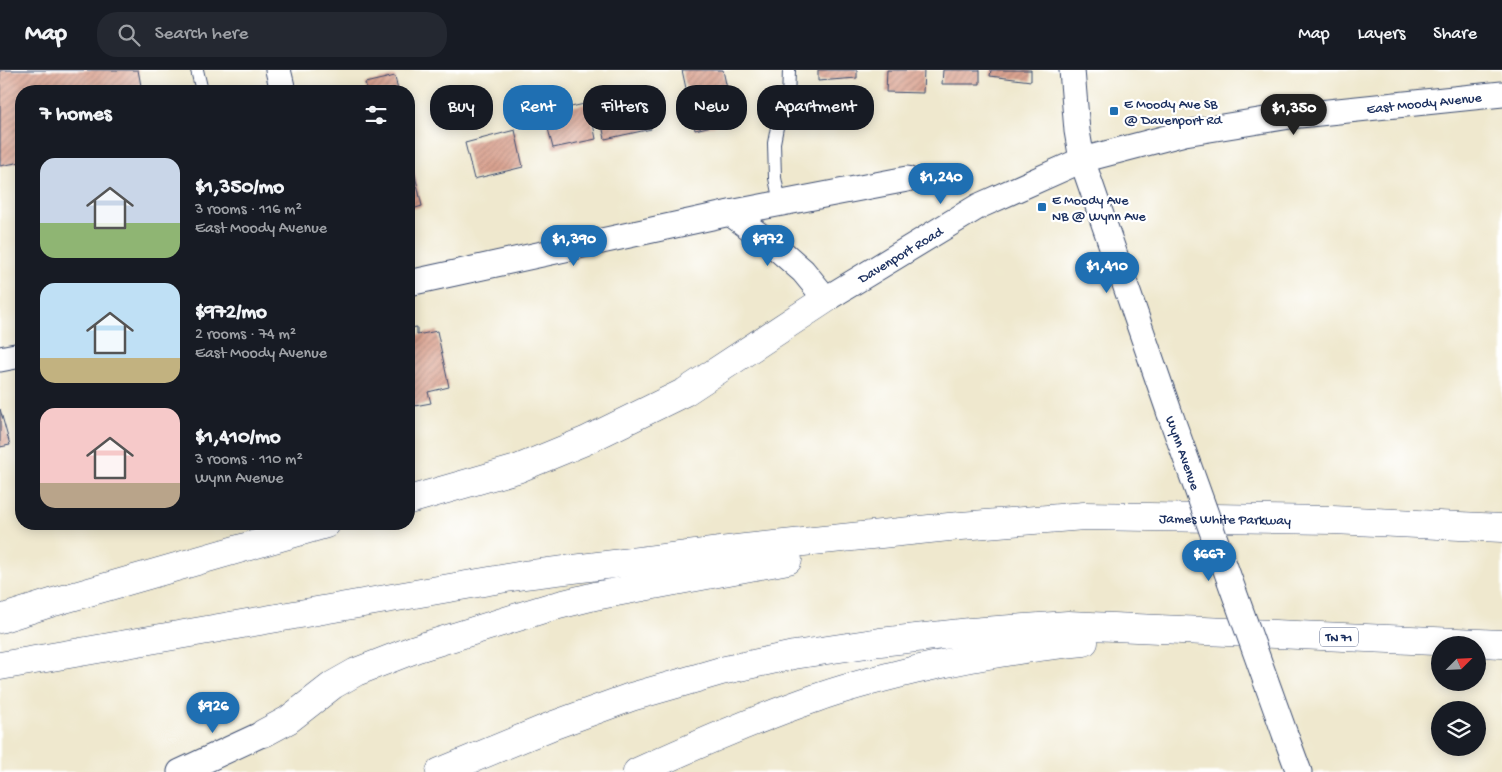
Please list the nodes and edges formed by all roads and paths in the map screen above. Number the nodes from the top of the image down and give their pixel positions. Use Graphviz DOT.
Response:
graph roads {
  1 [pos="198,70"];
  2 [pos="278,70"];
  3 [pos="789,70"];
  4 [pos="1072,70"];
  5 [pos="201,85"];
  6 [pos="282,85"];
  7 [pos="1502,94"];
  8 [pos="1082,160"];
  9 [pos="906,179"];
  10 [pos="780,203"];
  11 [pos="730,213"];
  12 [pos="415,282"];
  13 [pos="826,299"];
  14 [pos="15,357"];
  15 [pos="0,358"];
  16 [pos="415,498"];
  17 [pos="949,527"];
  18 [pos="1502,528"];
  19 [pos="305,530"];
  20 [pos="0,618"];
  21 [pos="1214,631"];
  22 [pos="1502,644"];
  23 [pos="0,666"];
  24 [pos="264,733"];
  25 [pos="180,772"];
  26 [pos="440,772"];
  27 [pos="637,772"];
  28 [pos="1299,772"];
  1 -- 5 [label="lane"];
  2 -- 6 [label="street"];
  3 -- 10 [label="lane"];
  4 -- 8 [label="street"];
  7 -- 8 [label="street, East Moody Avenue"];
  8 -- 13 [label="street, Davenport Road"];
  8 -- 28 [label="street, Wynn Avenue, bridge"];
  9 -- 10 [label="street"];
  10 -- 11 [label="street"];
  11 -- 12 [label="street"];
  11 -- 13 [label="street"];
  13 -- 16 [label="highway"];
  14 -- 15 [label="street"];
  17 -- 18 [label="highway, James White Parkway"];
  17 -- 23 [label="highway"];
  17 -- 24 [label="highway"];
  19 -- 20 [label="highway"];
  21 -- 22 [label="highway, TN 71"];
  21 -- 26 [label="highway"];
  21 -- 27 [label="highway"];
  24 -- 25 [label="street"];
}
